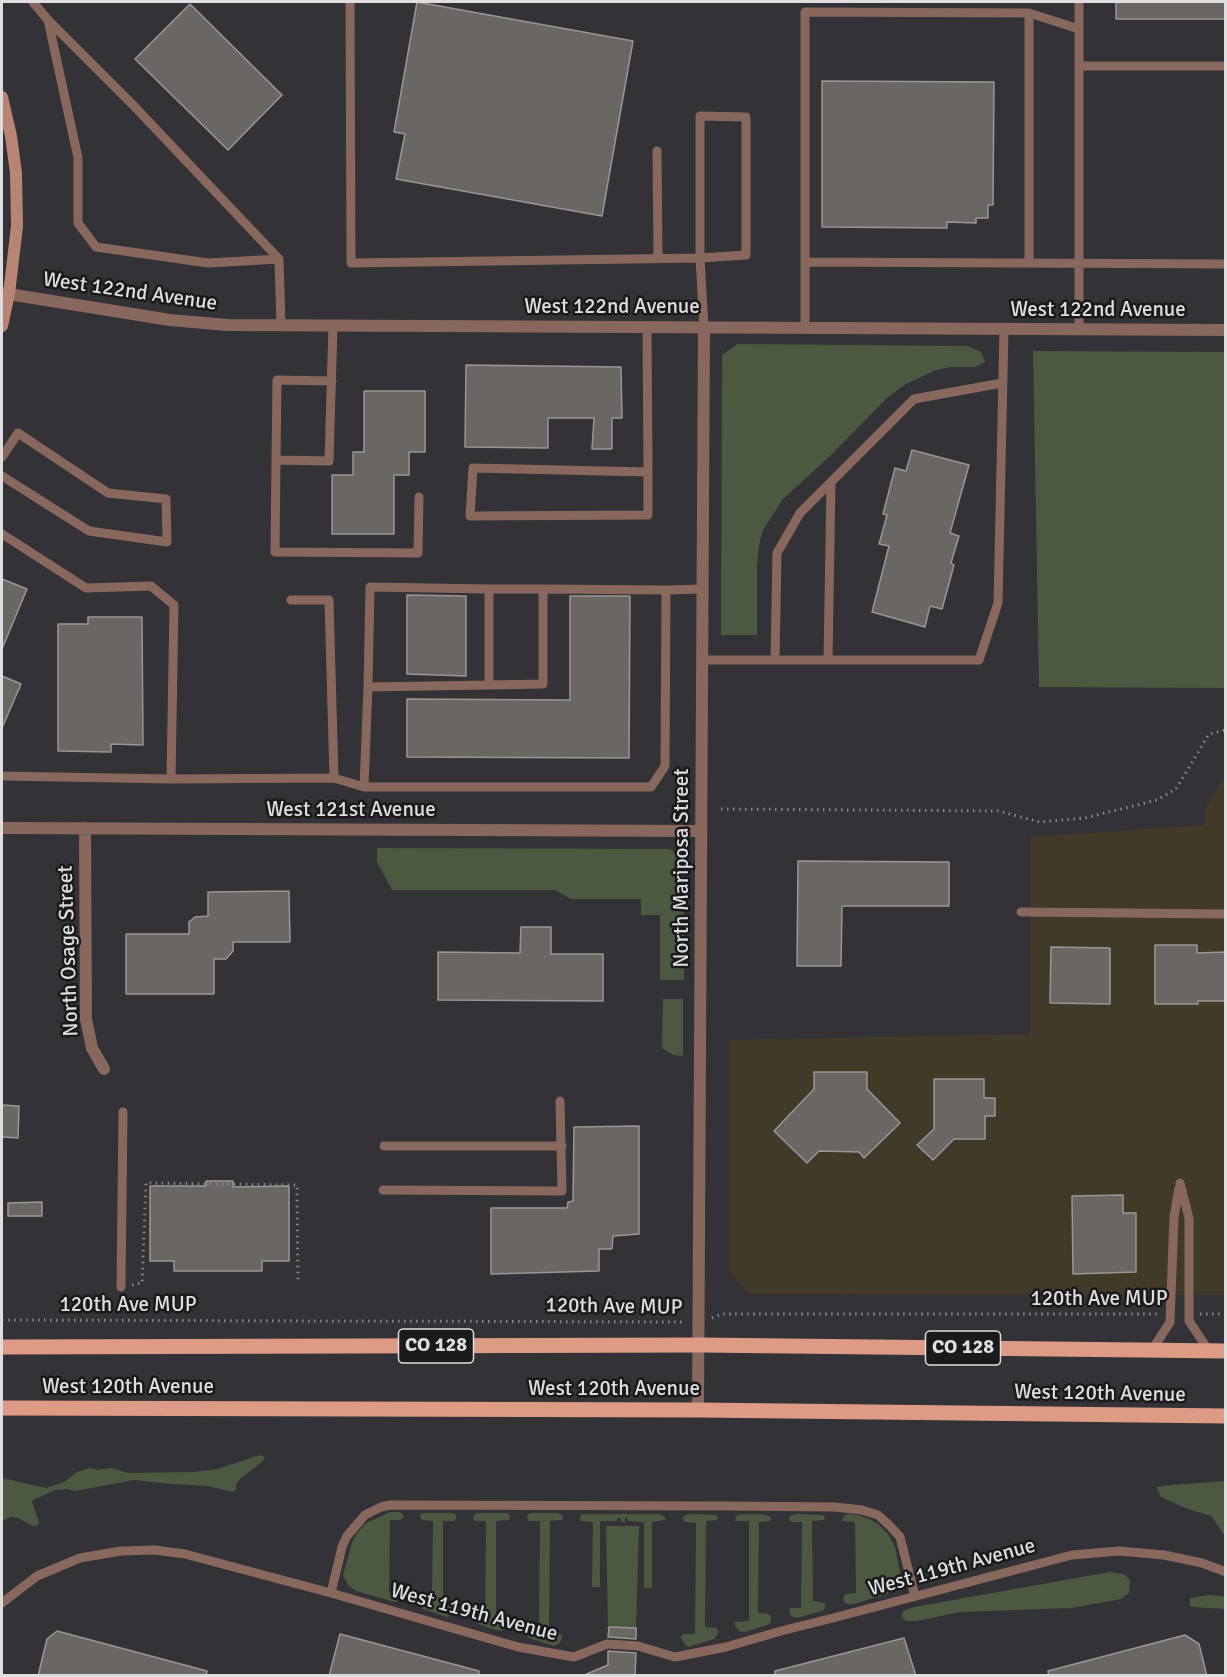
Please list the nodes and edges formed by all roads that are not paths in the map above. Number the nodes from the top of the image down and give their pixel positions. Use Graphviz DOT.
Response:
graph roads {
  1 [pos="33,2"];
  2 [pos="350,2"];
  3 [pos="1079,2"];
  4 [pos="1029,14"];
  5 [pos="48,20"];
  6 [pos="1079,29"];
  7 [pos="1079,66"];
  8 [pos="1226,66"];
  9 [pos="2,97"];
  10 [pos="657,151"];
  11 [pos="700,258"];
  12 [pos="279,259"];
  13 [pos="658,259"];
  14 [pos="805,262"];
  15 [pos="1029,263"];
  16 [pos="1079,263"];
  17 [pos="1226,264"];
  18 [pos="5,293"];
  19 [pos="281,325"];
  20 [pos="333,325"];
  21 [pos="2,326"];
  22 [pos="647,326"];
  23 [pos="704,327"];
  24 [pos="805,327"];
  25 [pos="1004,328"];
  26 [pos="1079,329"];
  27 [pos="1226,330"];
  28 [pos="332,381"];
  29 [pos="1002,383"];
  30 [pos="2,457"];
  31 [pos="276,460"];
  32 [pos="648,472"];
  33 [pos="2,476"];
  34 [pos="831,482"];
  35 [pos="419,496"];
  36 [pos="2,534"];
  37 [pos="489,589"];
  38 [pos="543,589"];
  39 [pos="703,589"];
  40 [pos="666,590"];
  41 [pos="291,600"];
  42 [pos="702,660"];
  43 [pos="775,660"];
  44 [pos="828,660"];
  45 [pos="489,685"];
  46 [pos="368,687"];
  47 [pos="2,776"];
  48 [pos="334,778"];
  49 [pos="171,779"];
  50 [pos="364,786"];
  51 [pos="2,828"];
  52 [pos="85,828"];
  53 [pos="701,831"];
  54 [pos="1021,912"];
  55 [pos="1226,914"];
  56 [pos="104,1069"];
  57 [pos="560,1101"];
  58 [pos="123,1112"];
  59 [pos="384,1146"];
  60 [pos="561,1146"];
  61 [pos="383,1190"];
  62 [pos="121,1287"];
  63 [pos="700,1345"];
  64 [pos="2,1347"];
  65 [pos="1152,1350"];
  66 [pos="1209,1351"];
  67 [pos="1226,1351"];
  68 [pos="2,1408"];
  69 [pos="698,1410"];
  70 [pos="1226,1416"];
  71 [pos="1226,1572"];
  72 [pos="331,1593"];
  73 [pos="915,1596"];
  74 [pos="2,1603"];
  1 -- 5 [label="lane"];
  2 -- 13 [label="lane"];
  3 -- 6 [label="lane"];
  4 -- 6 [label="lane"];
  4 -- 14 [label="lane"];
  4 -- 15 [label="lane"];
  5 -- 12 [label="lane"];
  5 -- 12 [label="lane"];
  6 -- 7 [label="lane"];
  7 -- 8 [label="lane"];
  7 -- 16 [label="lane"];
  9 -- 18 [label="street"];
  10 -- 13 [label="lane"];
  11 -- 11 [label="lane"];
  11 -- 13 [label="lane"];
  11 -- 23 [label="lane"];
  12 -- 19 [label="lane"];
  14 -- 15 [label="lane"];
  14 -- 24 [label="lane"];
  15 -- 16 [label="lane"];
  16 -- 17 [label="lane"];
  16 -- 26 [label="lane"];
  18 -- 19 [label="street, West 122nd Avenue"];
  18 -- 21 [label="street"];
  19 -- 20 [label="street, West 122nd Avenue"];
  20 -- 22 [label="street, West 122nd Avenue"];
  20 -- 28 [label="lane"];
  22 -- 23 [label="street, West 122nd Avenue"];
  22 -- 32 [label="lane"];
  23 -- 24 [label="street, West 122nd Avenue"];
  23 -- 39 [label="street, North Mariposa Street"];
  24 -- 25 [label="street, West 122nd Avenue"];
  25 -- 26 [label="street, West 122nd Avenue"];
  25 -- 29 [label="lane"];
  26 -- 27 [label="street, West 122nd Avenue"];
  28 -- 31 [label="lane"];
  28 -- 31 [label="lane"];
  29 -- 34 [label="lane"];
  29 -- 44 [label="lane"];
  30 -- 33 [label="lane"];
  31 -- 35 [label="lane"];
  32 -- 32 [label="lane"];
  34 -- 43 [label="lane"];
  34 -- 44 [label="lane"];
  36 -- 49 [label="lane"];
  37 -- 38 [label="lane"];
  37 -- 45 [label="lane"];
  37 -- 46 [label="lane"];
  38 -- 40 [label="lane"];
  38 -- 45 [label="lane"];
  39 -- 40 [label="lane"];
  39 -- 42 [label="street, North Mariposa Street"];
  40 -- 50 [label="lane"];
  41 -- 48 [label="lane"];
  42 -- 43 [label="lane"];
  42 -- 53 [label="street, North Mariposa Street"];
  43 -- 44 [label="lane"];
  45 -- 46 [label="lane"];
  46 -- 50 [label="lane"];
  47 -- 49 [label="lane"];
  48 -- 49 [label="lane"];
  48 -- 50 [label="lane"];
  51 -- 52 [label="street, West 121st Avenue"];
  52 -- 53 [label="street, West 121st Avenue"];
  52 -- 56 [label="street, North Osage Street"];
  53 -- 63 [label="street, North Mariposa Street"];
  54 -- 55 [label="lane"];
  57 -- 60 [label="lane"];
  58 -- 62 [label="lane"];
  59 -- 60 [label="lane"];
  60 -- 61 [label="lane"];
  63 -- 64 [label="main road, West 120th Avenue / CO 128"];
  63 -- 65 [label="main road, West 120th Avenue / CO 128"];
  63 -- 69 [label="street, North Mariposa Street"];
  65 -- 66 [label="main road, West 120th Avenue / CO 128"];
  65 -- 66 [label="lane"];
  66 -- 67 [label="main road, West 120th Avenue / CO 128"];
  68 -- 69 [label="main road, West 120th Avenue"];
  69 -- 70 [label="main road, West 120th Avenue"];
  71 -- 73 [label="lane, West 119th Avenue"];
  72 -- 73 [label="lane, West 119th Avenue"];
  72 -- 73 [label="lane"];
  72 -- 74 [label="lane, West 119th Avenue"];
}
